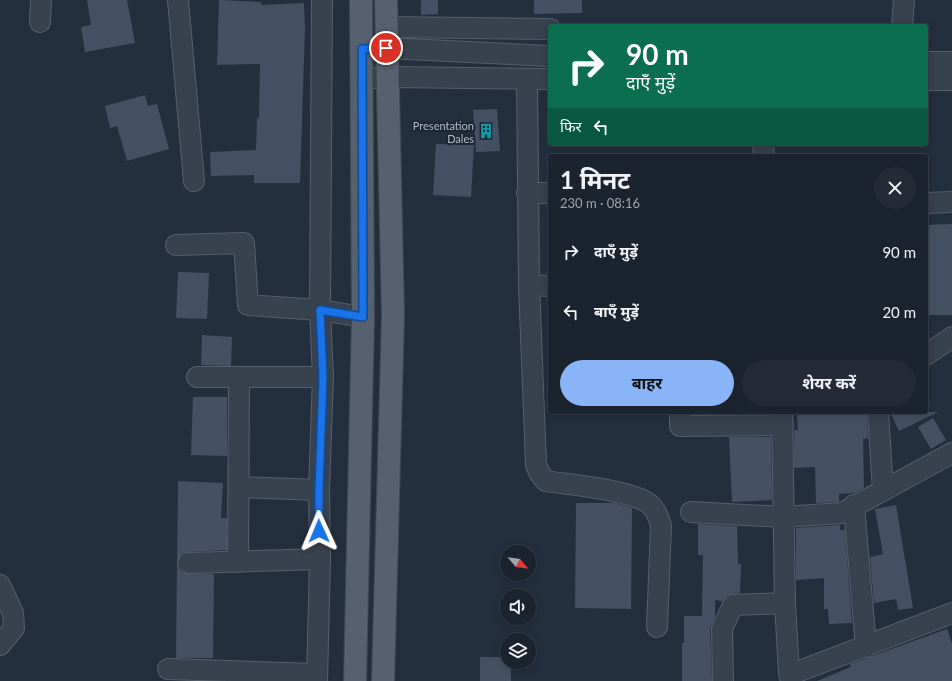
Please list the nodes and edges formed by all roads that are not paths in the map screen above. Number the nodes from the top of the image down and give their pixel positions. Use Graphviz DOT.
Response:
graph roads {
  1 [pos="41,0"];
  2 [pos="178,0"];
  3 [pos="322,0"];
  4 [pos="361,0"];
  5 [pos="386,0"];
  6 [pos="904,0"];
  7 [pos="40,22"];
  8 [pos="902,24"];
  9 [pos="548,29"];
  10 [pos="387,38"];
  11 [pos="362,49"];
  12 [pos="548,56"];
  13 [pos="928,62"];
  14 [pos="952,62"];
  15 [pos="386,77"];
  16 [pos="527,79"];
  17 [pos="362,80"];
  18 [pos="548,80"];
  19 [pos="928,80"];
  20 [pos="952,80"];
  21 [pos="194,181"];
  22 [pos="548,193"];
  23 [pos="527,194"];
  24 [pos="952,202"];
  25 [pos="928,203"];
  26 [pos="176,245"];
  27 [pos="529,285"];
  28 [pos="548,286"];
  29 [pos="320,310"];
  30 [pos="363,317"];
  31 [pos="952,337"];
  32 [pos="928,354"];
  33 [pos="197,377"];
  34 [pos="239,377"];
  35 [pos="323,377"];
  36 [pos="680,414"];
  37 [pos="878,414"];
  38 [pos="782,419"];
  39 [pos="952,453"];
  40 [pos="238,487"];
  41 [pos="319,490"];
  42 [pos="883,490"];
  43 [pos="854,505"];
  44 [pos="691,512"];
  45 [pos="783,517"];
  46 [pos="320,559"];
  47 [pos="238,562"];
  48 [pos="188,563"];
  49 [pos="0,586"];
  50 [pos="785,603"];
  51 [pos="952,613"];
  52 [pos="658,627"];
  53 [pos="0,645"];
  54 [pos="866,647"];
  55 [pos="168,670"];
  56 [pos="316,678"];
  57 [pos="790,678"];
  58 [pos="355,681"];
  59 [pos="383,681"];
  60 [pos="723,681"];
  1 -- 7 [label="street"];
  2 -- 21 [label="street"];
  3 -- 29 [label="street"];
  4 -- 11 [label="main road"];
  5 -- 10 [label="main road"];
  6 -- 8 [label="street"];
  9 -- 10 [label="street"];
  10 -- 11 [label="street"];
  10 -- 12 [label="street"];
  10 -- 15 [label="main road"];
  11 -- 17 [label="main road"];
  13 -- 14 [label="street"];
  15 -- 16 [label="street"];
  15 -- 17 [label="street"];
  15 -- 59 [label="main road"];
  16 -- 18 [label="street"];
  16 -- 23 [label="street"];
  17 -- 30 [label="main road"];
  19 -- 20 [label="street"];
  22 -- 23 [label="street"];
  23 -- 27 [label="street"];
  24 -- 25 [label="street"];
  26 -- 29 [label="street"];
  27 -- 28 [label="street"];
  27 -- 52 [label="street"];
  29 -- 30 [label="street"];
  29 -- 35 [label="street"];
  30 -- 58 [label="main road"];
  31 -- 32 [label="street"];
  33 -- 34 [label="street"];
  34 -- 35 [label="street"];
  34 -- 40 [label="street"];
  35 -- 41 [label="street"];
  36 -- 38 [label="street"];
  37 -- 42 [label="street"];
  38 -- 45 [label="street"];
  39 -- 42 [label="street"];
  40 -- 41 [label="street"];
  40 -- 47 [label="street"];
  41 -- 46 [label="street"];
  42 -- 43 [label="street"];
  43 -- 45 [label="street"];
  43 -- 54 [label="street"];
  44 -- 45 [label="street"];
  45 -- 50 [label="street"];
  46 -- 47 [label="street"];
  46 -- 56 [label="street"];
  47 -- 48 [label="street"];
  49 -- 53 [label="street"];
  50 -- 57 [label="street"];
  50 -- 60 [label="street"];
  51 -- 54 [label="street"];
  54 -- 57 [label="street"];
  55 -- 56 [label="street"];
}
